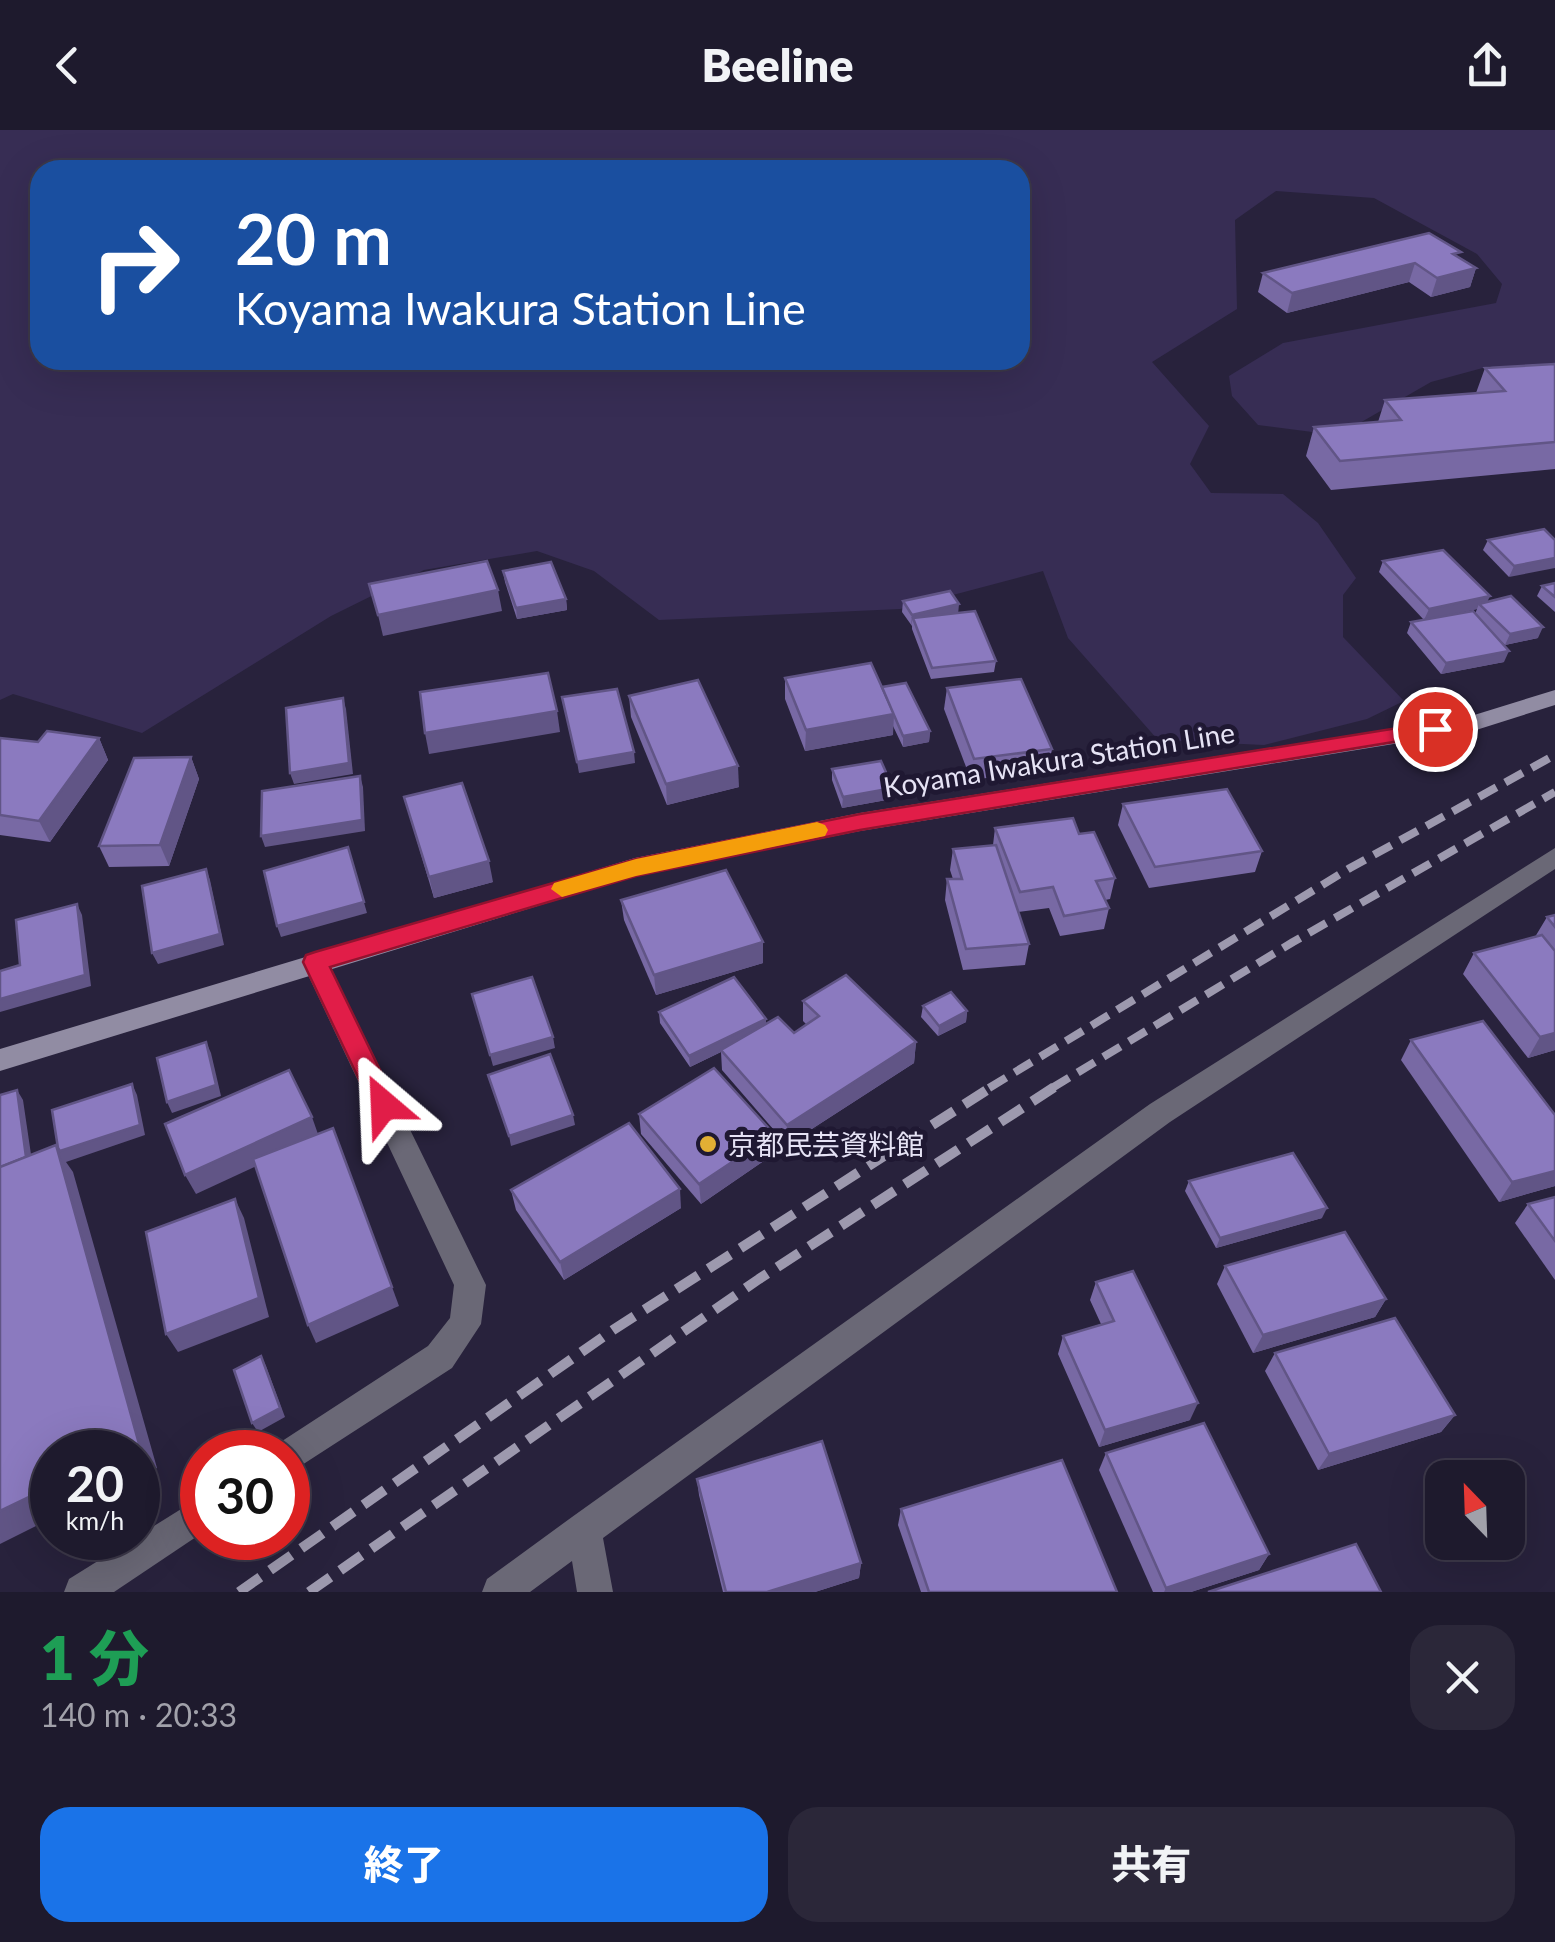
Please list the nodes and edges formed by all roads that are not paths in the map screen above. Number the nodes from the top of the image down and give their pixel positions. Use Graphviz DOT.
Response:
graph roads {
  1 [pos="1555,696"];
  2 [pos="1555,857"];
  3 [pos="315,962"];
  4 [pos="0,1060"];
  5 [pos="310,1443"];
  6 [pos="180,1527"];
  7 [pos="584,1529"];
  8 [pos="82,1592"];
  9 [pos="500,1592"];
  10 [pos="595,1592"];
  1 -- 3 [label="main road, Koyama Iwakura Station Line"];
  2 -- 7 [label="street"];
  3 -- 4 [label="main road, Koyama Iwakura Station Line"];
  3 -- 5 [label="street"];
  6 -- 8 [label="street"];
  7 -- 9 [label="street"];
  7 -- 10 [label="street"];
}
